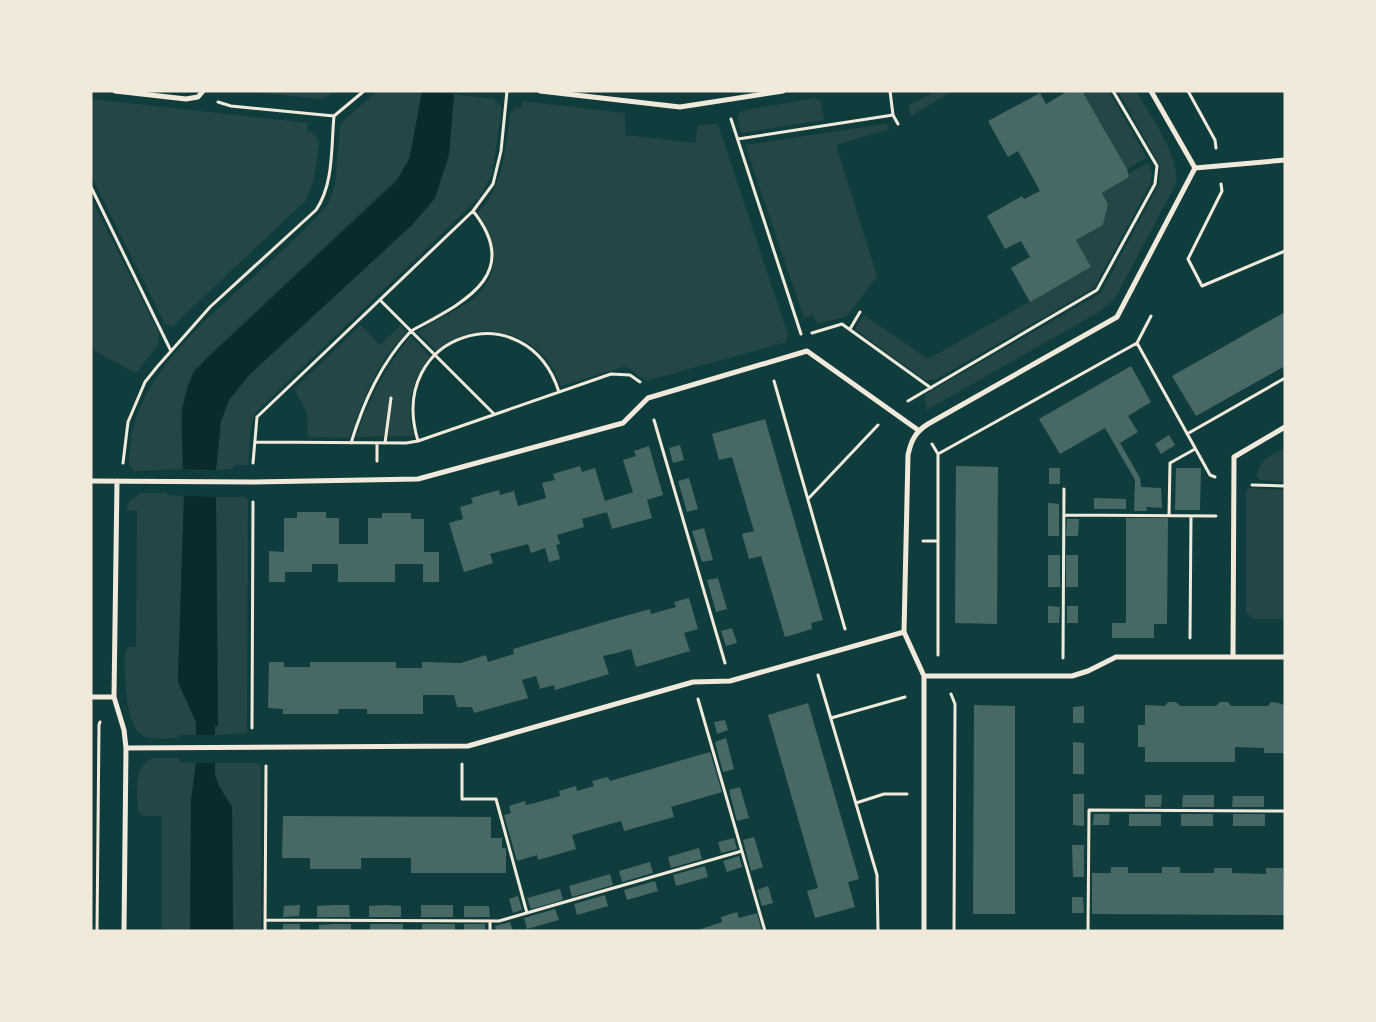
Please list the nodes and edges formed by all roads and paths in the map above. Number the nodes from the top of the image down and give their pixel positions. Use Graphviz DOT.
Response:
graph roads {
  1 [pos="115,91"];
  2 [pos="203,91"];
  3 [pos="364,91"];
  4 [pos="507,91"];
  5 [pos="540,91"];
  6 [pos="783,91"];
  7 [pos="890,91"];
  8 [pos="1114,91"];
  9 [pos="1151,91"];
  10 [pos="1188,91"];
  11 [pos="198,97"];
  12 [pos="726,100"];
  13 [pos="893,115"];
  14 [pos="334,116"];
  15 [pos="898,124"];
  16 [pos="738,139"];
  17 [pos="1285,160"];
  18 [pos="1219,166"];
  19 [pos="1196,168"];
  20 [pos="91,187"];
  21 [pos="473,211"];
  22 [pos="1285,251"];
  23 [pos="380,300"];
  24 [pos="860,312"];
  25 [pos="1151,316"];
  26 [pos="850,329"];
  27 [pos="411,331"];
  28 [pos="1137,343"];
  29 [pos="171,350"];
  30 [pos="434,354"];
  31 [pos="769,362"];
  32 [pos="1285,378"];
  33 [pos="642,383"];
  34 [pos="931,388"];
  35 [pos="559,392"];
  36 [pos="390,398"];
  37 [pos="648,398"];
  38 [pos="891,411"];
  39 [pos="494,414"];
  40 [pos="1285,427"];
  41 [pos="918,430"];
  42 [pos="1187,434"];
  43 [pos="418,441"];
  44 [pos="254,442"];
  45 [pos="351,443"];
  46 [pos="377,443"];
  47 [pos="385,443"];
  48 [pos="1195,449"];
  49 [pos="938,454"];
  50 [pos="253,459"];
  51 [pos="376,460"];
  52 [pos="91,481"];
  53 [pos="116,481"];
  54 [pos="253,482"];
  55 [pos="1234,485"];
  56 [pos="1285,486"];
  57 [pos="1064,489"];
  58 [pos="808,499"];
  59 [pos="1064,515"];
  60 [pos="1169,516"];
  61 [pos="1191,516"];
  62 [pos="1234,517"];
  63 [pos="904,632"];
  64 [pos="850,647"];
  65 [pos="813,657"];
  66 [pos="1190,657"];
  67 [pos="1234,657"];
  68 [pos="1285,657"];
  69 [pos="924,676"];
  70 [pos="1062,676"];
  71 [pos="730,681"];
  72 [pos="693,682"];
  73 [pos="91,697"];
  74 [pos="114,697"];
  75 [pos="831,718"];
  76 [pos="462,745"];
  77 [pos="259,747"];
  78 [pos="126,748"];
  79 [pos="924,794"];
  80 [pos="856,803"];
  81 [pos="1285,811"];
  82 [pos="742,851"];
  83 [pos="527,913"];
  84 [pos="266,920"];
  85 [pos="490,921"];
  86 [pos="97,931"];
  87 [pos="124,931"];
  88 [pos="266,931"];
  89 [pos="490,931"];
  90 [pos="765,931"];
  91 [pos="878,931"];
  92 [pos="924,931"];
  93 [pos="1088,931"];
  1 -- 11 [label="street"];
  2 -- 11 [label="street"];
  3 -- 14 [label="path"];
  4 -- 21 [label="path"];
  5 -- 12 [label="street"];
  6 -- 12 [label="street"];
  7 -- 13 [label="path"];
  8 -- 34 [label="path"];
  9 -- 19 [label="street"];
  10 -- 18 [label="path"];
  11 -- 14 [label="path"];
  12 -- 16 [label="path"];
  13 -- 15 [label="path"];
  13 -- 16 [label="path"];
  14 -- 29 [label="path"];
  16 -- 26 [label="path"];
  17 -- 18 [label="street"];
  18 -- 19 [label="street"];
  18 -- 22 [label="path"];
  19 -- 41 [label="street"];
  20 -- 29 [label="path"];
  21 -- 23 [label="path"];
  21 -- 27 [label="path"];
  23 -- 27 [label="path"];
  23 -- 44 [label="path"];
  24 -- 26 [label="path"];
  25 -- 28 [label="path"];
  26 -- 34 [label="path"];
  27 -- 30 [label="path"];
  27 -- 45 [label="path"];
  28 -- 42 [label="path"];
  28 -- 49 [label="path"];
  29 -- 53 [label="path"];
  30 -- 35 [label="path"];
  30 -- 39 [label="path"];
  30 -- 43 [label="path"];
  31 -- 37 [label="street"];
  31 -- 38 [label="street"];
  31 -- 58 [label="path"];
  32 -- 42 [label="path"];
  33 -- 35 [label="path"];
  34 -- 38 [label="path"];
  35 -- 39 [label="path"];
  36 -- 47 [label="path"];
  37 -- 54 [label="street"];
  37 -- 71 [label="path"];
  38 -- 41 [label="street"];
  38 -- 58 [label="path"];
  39 -- 43 [label="path"];
  40 -- 55 [label="street"];
  41 -- 63 [label="street"];
  42 -- 48 [label="path"];
  43 -- 47 [label="path"];
  44 -- 45 [label="path"];
  44 -- 50 [label="path"];
  45 -- 46 [label="path"];
  46 -- 47 [label="path"];
  46 -- 51 [label="path"];
  48 -- 55 [label="path"];
  48 -- 60 [label="path"];
  52 -- 53 [label="street"];
  53 -- 54 [label="street"];
  53 -- 74 [label="street"];
  54 -- 77 [label="path"];
  55 -- 56 [label="path"];
  55 -- 62 [label="street"];
  57 -- 59 [label="path"];
  58 -- 64 [label="path"];
  59 -- 60 [label="path"];
  59 -- 70 [label="path"];
  60 -- 61 [label="path"];
  61 -- 62 [label="path"];
  61 -- 66 [label="path"];
  62 -- 67 [label="street"];
  63 -- 64 [label="street"];
  63 -- 69 [label="street"];
  64 -- 65 [label="street"];
  65 -- 71 [label="street"];
  65 -- 75 [label="path"];
  66 -- 67 [label="street"];
  66 -- 70 [label="street"];
  67 -- 68 [label="street"];
  69 -- 70 [label="street"];
  69 -- 75 [label="path"];
  69 -- 79 [label="street"];
  71 -- 72 [label="street"];
  72 -- 76 [label="street"];
  72 -- 82 [label="path"];
  73 -- 74 [label="street"];
  74 -- 78 [label="street"];
  74 -- 86 [label="path"];
  75 -- 80 [label="path"];
  76 -- 77 [label="street"];
  76 -- 83 [label="path"];
  77 -- 78 [label="street"];
  77 -- 84 [label="path"];
  78 -- 87 [label="street"];
  79 -- 80 [label="path"];
  79 -- 92 [label="street"];
  80 -- 91 [label="path"];
  81 -- 93 [label="path"];
  82 -- 83 [label="path"];
  82 -- 90 [label="path"];
  83 -- 85 [label="path"];
  84 -- 85 [label="path"];
  84 -- 88 [label="path"];
  85 -- 89 [label="path"];
}
